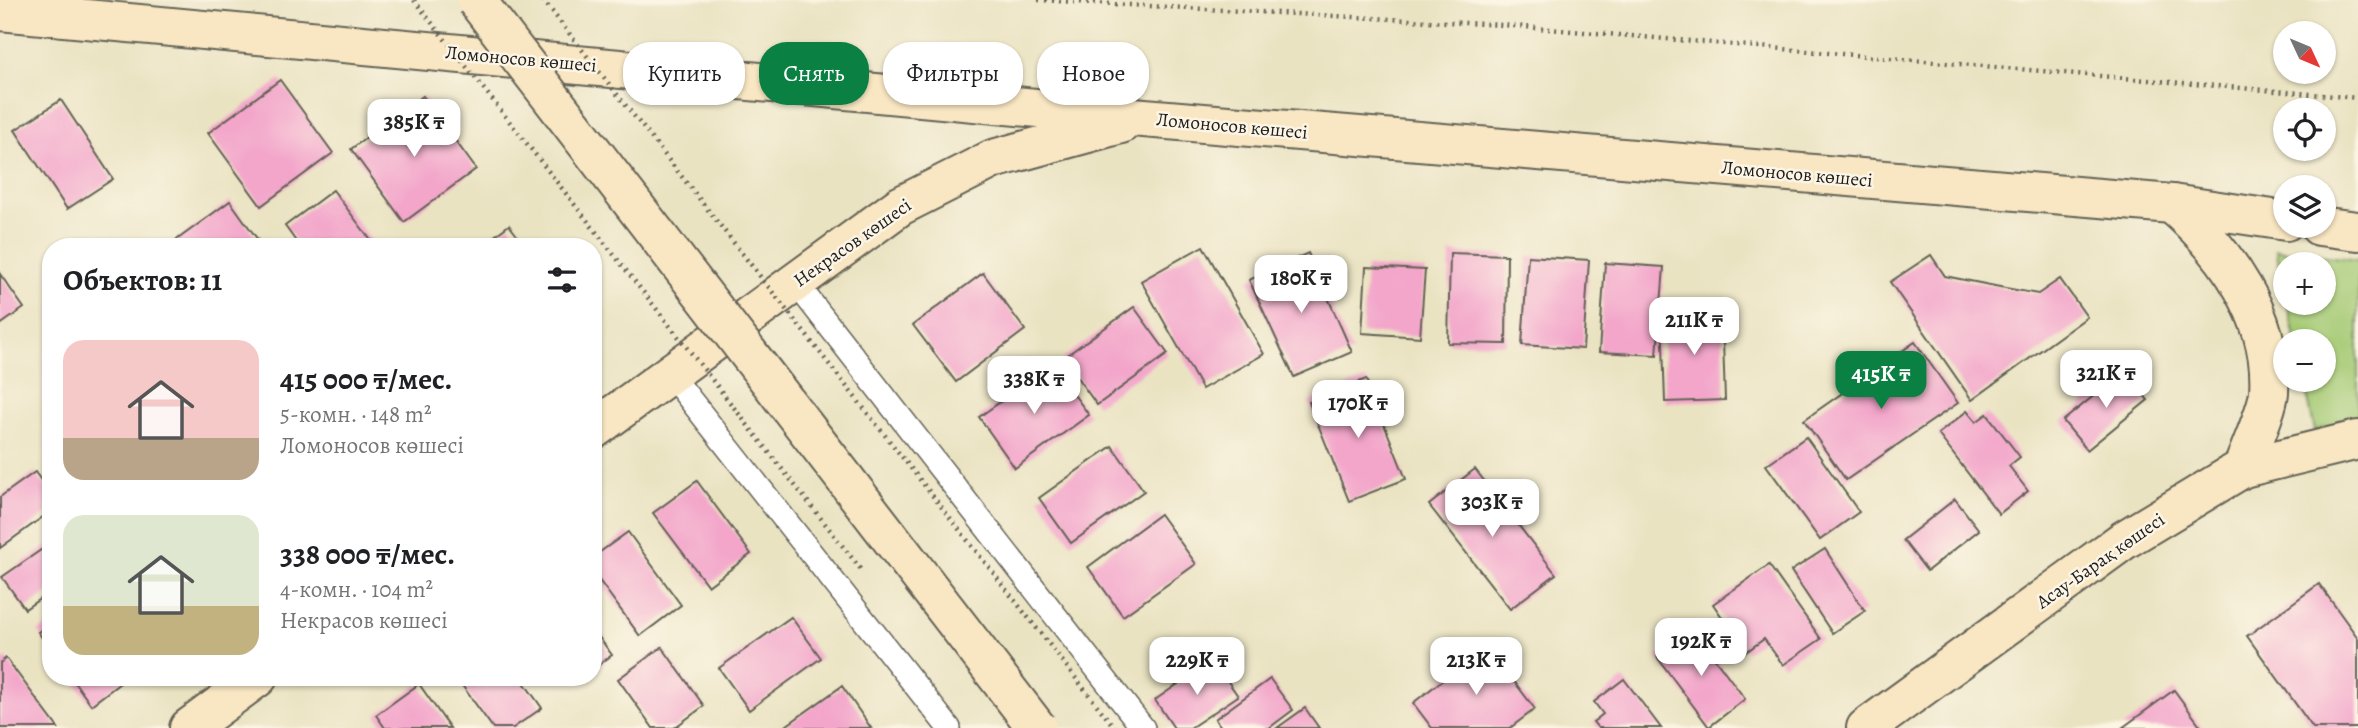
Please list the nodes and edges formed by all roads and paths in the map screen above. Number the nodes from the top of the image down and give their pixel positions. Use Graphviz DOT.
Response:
graph roads {
  1 [pos="414,0"];
  2 [pos="476,0"];
  3 [pos="543,0"];
  4 [pos="1038,0"];
  5 [pos="0,11"];
  6 [pos="2358,98"];
  7 [pos="1144,118"];
  8 [pos="2172,204"];
  9 [pos="2273,219"];
  10 [pos="2336,228"];
  11 [pos="2358,231"];
  12 [pos="601,238"];
  13 [pos="602,240"];
  14 [pos="795,282"];
  15 [pos="670,374"];
  16 [pos="602,423"];
  17 [pos="2350,442"];
  18 [pos="2243,468"];
  19 [pos="865,575"];
  20 [pos="246,686"];
  21 [pos="189,728"];
  22 [pos="948,728"];
  23 [pos="1037,728"];
  24 [pos="1115,728"];
  25 [pos="1143,728"];
  26 [pos="1866,728"];
  1 -- 12 [label="path, bridge"];
  2 -- 23 [label="main road, bridge"];
  3 -- 24 [label="path, bridge"];
  4 -- 6 [label="path"];
  5 -- 7 [label="main road, Ломоносов көшесі"];
  7 -- 8 [label="main road, Ломоносов көшесі"];
  7 -- 14 [label="main road, Некрасов көшесі"];
  8 -- 9 [label="main road, Ломоносов көшесі"];
  8 -- 18 [label="main road"];
  10 -- 11 [label="main road"];
  13 -- 19 [label="path, bridge"];
  14 -- 15 [label="main road, Некрасов көшесі"];
  14 -- 25 [label="lane"];
  15 -- 16 [label="main road, Некрасов көшесі"];
  15 -- 22 [label="lane"];
  17 -- 18 [label="main road, Асау-Барақ көшесі"];
  18 -- 26 [label="main road, Асау-Барақ көшесі"];
  20 -- 21 [label="main road"];
}
